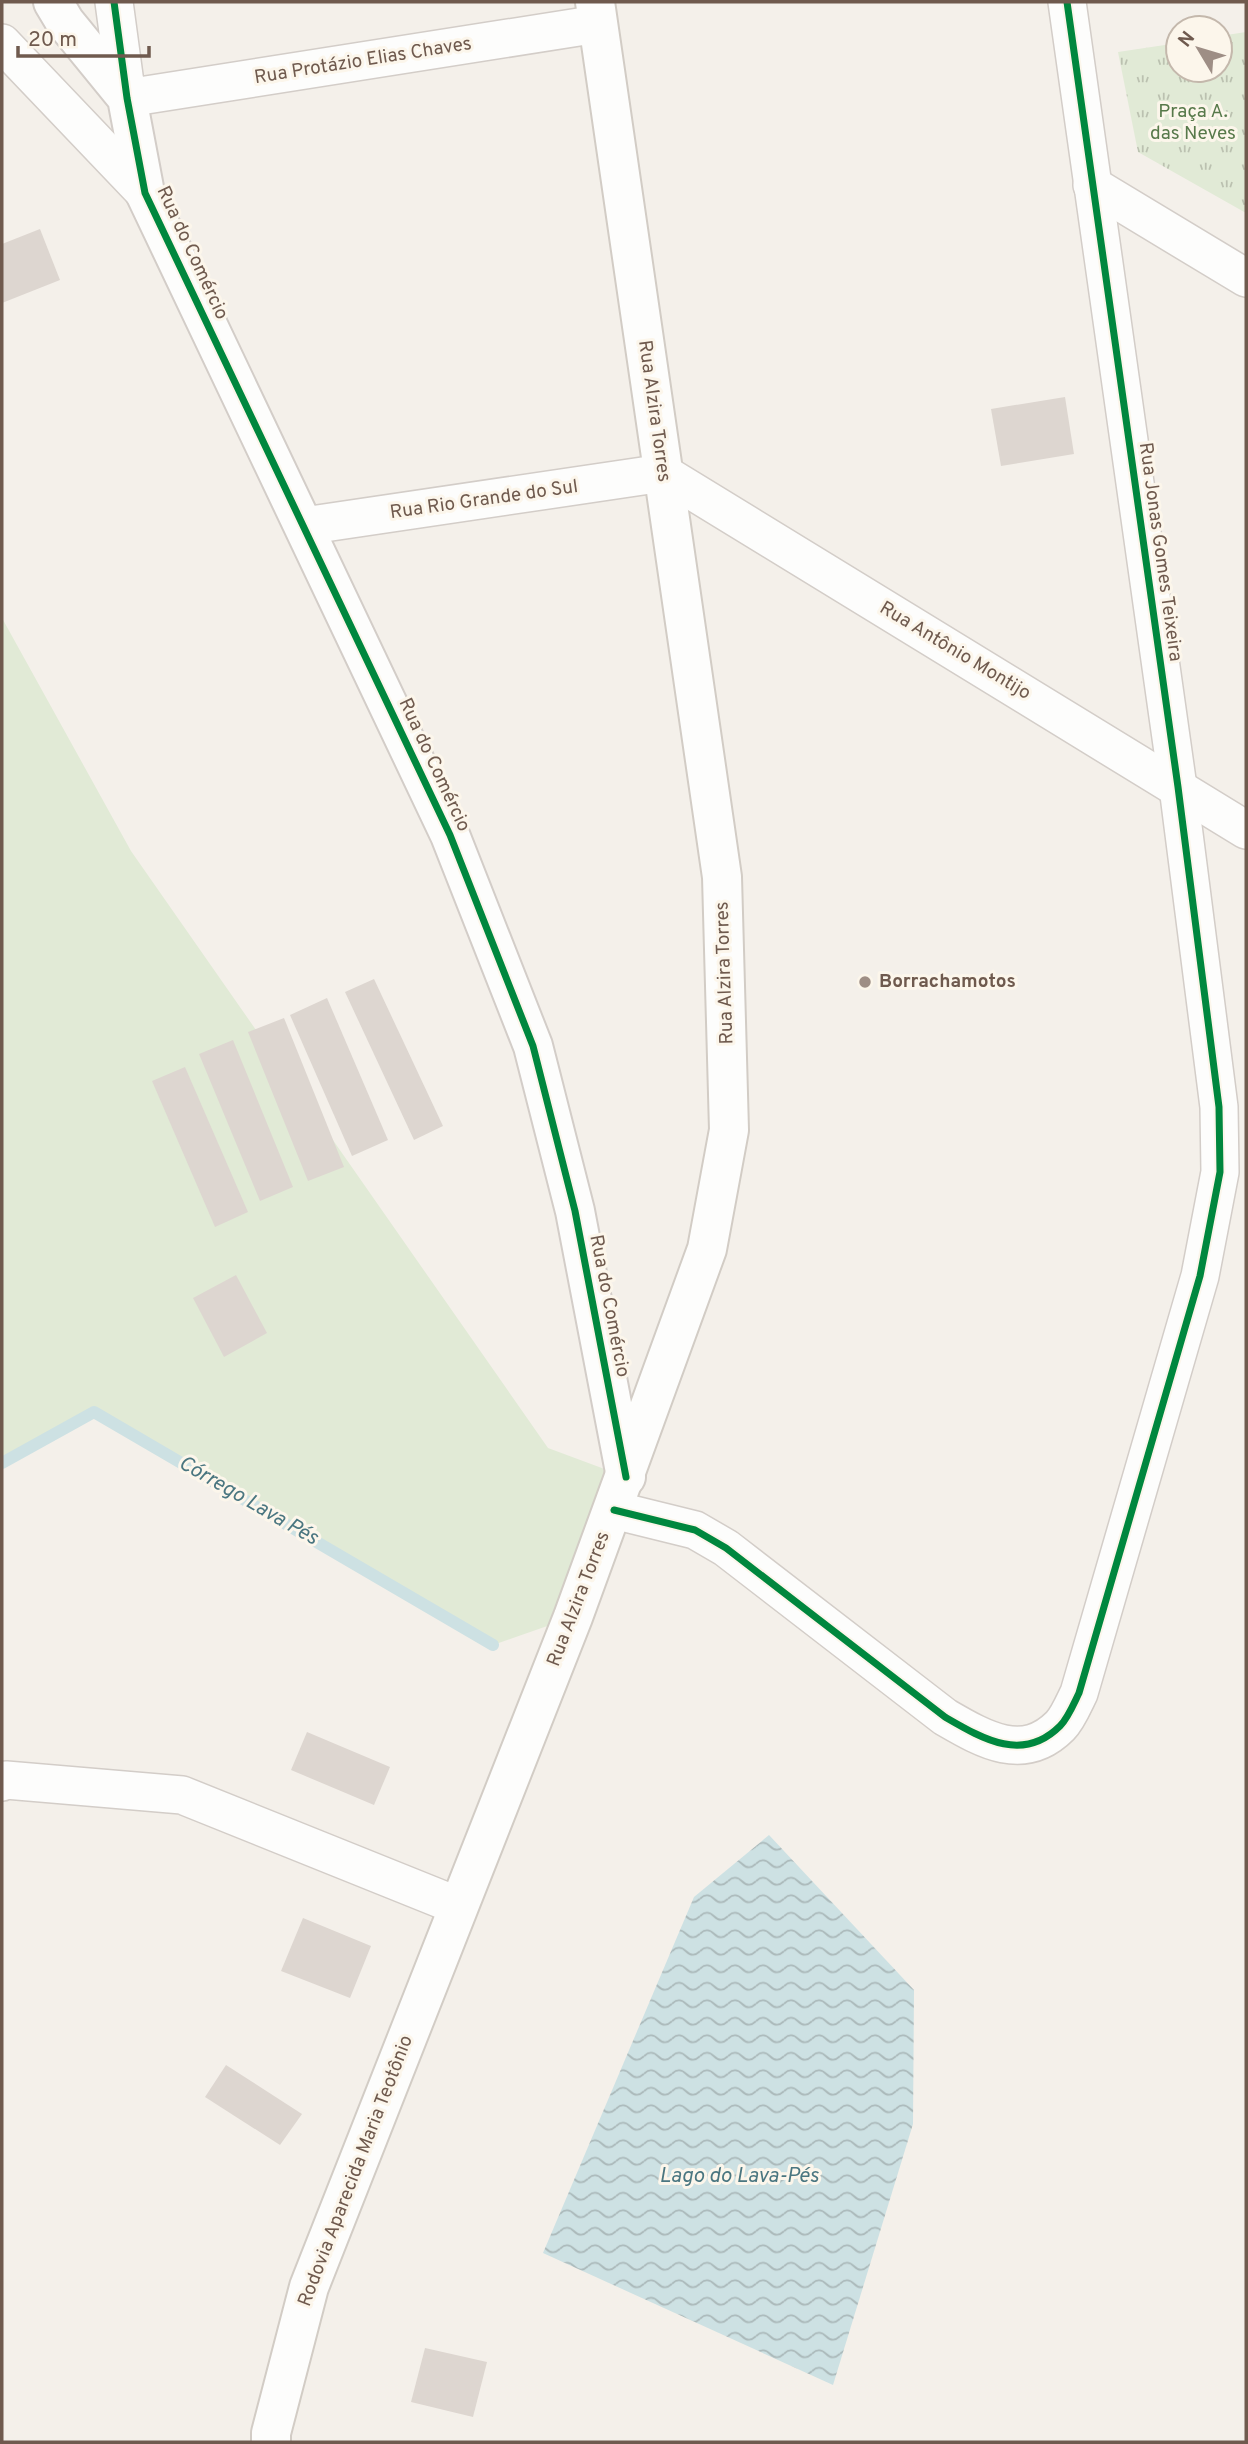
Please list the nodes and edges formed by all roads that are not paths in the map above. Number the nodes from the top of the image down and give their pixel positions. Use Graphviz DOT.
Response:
graph roads {
  1 [pos="53,2"];
  2 [pos="114,2"];
  3 [pos="1067,2"];
  4 [pos="597,13"];
  5 [pos="2,43"];
  6 [pos="127,98"];
  7 [pos="1092,185"];
  8 [pos="145,193"];
  9 [pos="1246,278"];
  10 [pos="663,473"];
  11 [pos="304,526"];
  12 [pos="1178,787"];
  13 [pos="1246,830"];
  14 [pos="620,1493"];
  15 [pos="2,1782"];
  16 [pos="458,1906"];
  17 [pos="271,2442"];
  1 -- 6 [label="main road, Rua do Comércio"];
  2 -- 6 [label="street"];
  3 -- 7 [label="street, Rua Jonas Gomes Teixeira"];
  4 -- 6 [label="street, Rua Protázio Elias Chaves"];
  4 -- 10 [label="main road, Rua Alzira Torres"];
  5 -- 8 [label="street"];
  6 -- 8 [label="main road, Rua do Comércio"];
  7 -- 9 [label="street"];
  7 -- 12 [label="street, Rua Jonas Gomes Teixeira"];
  8 -- 11 [label="main road, Rua do Comércio"];
  10 -- 11 [label="street, Rua Rio Grande do Sul"];
  10 -- 12 [label="street, Rua Antônio Montijo"];
  10 -- 14 [label="main road, Rua Alzira Torres"];
  11 -- 14 [label="main road, Rua do Comércio"];
  12 -- 13 [label="street, Rua Antônio Montijo"];
  12 -- 14 [label="street, Rua Jonas Gomes Teixeira"];
  14 -- 16 [label="main road, Rua Alzira Torres"];
  15 -- 16 [label="street"];
  16 -- 17 [label="main road, Rodovia Aparecida Maria Teotônio"];
}
